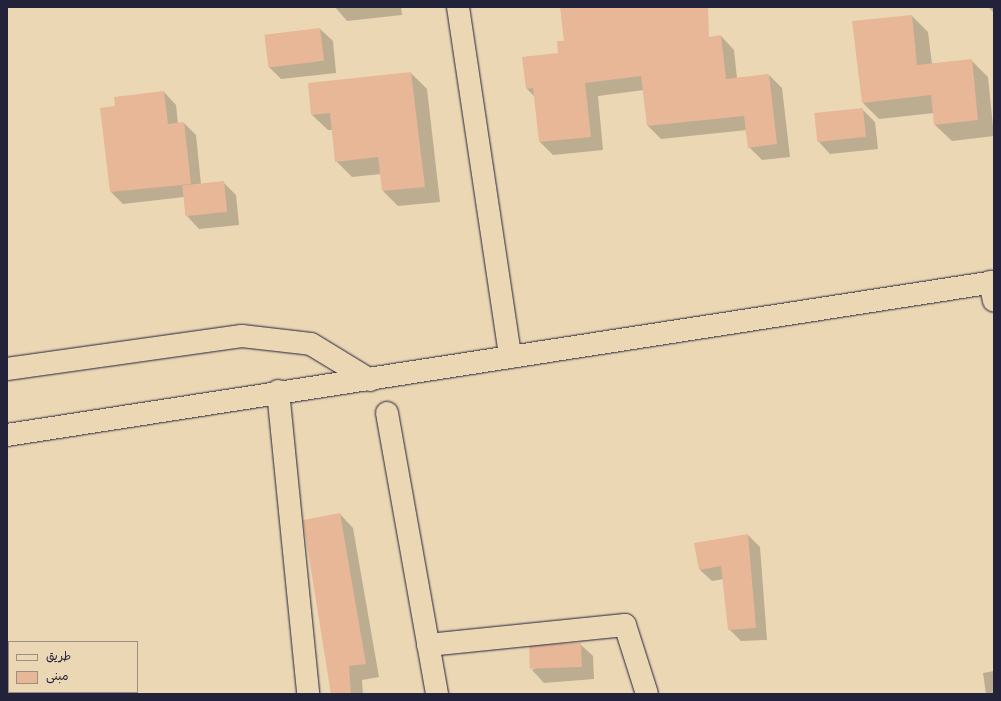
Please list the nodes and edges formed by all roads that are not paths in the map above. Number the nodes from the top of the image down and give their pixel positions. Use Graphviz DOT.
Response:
graph roads {
  1 [pos="458,7"];
  2 [pos="993,288"];
  3 [pos="510,356"];
  4 [pos="7,369"];
  5 [pos="370,380"];
  6 [pos="278,391"];
  7 [pos="387,413"];
  8 [pos="7,435"];
  9 [pos="428,645"];
  10 [pos="308,694"];
  11 [pos="437,694"];
  12 [pos="647,694"];
  1 -- 3 [label="main road"];
  2 -- 3 [label="main road"];
  3 -- 5 [label="main road"];
  4 -- 5 [label="main road"];
  5 -- 6 [label="main road"];
  6 -- 8 [label="main road"];
  6 -- 10 [label="main road"];
  7 -- 9 [label="main road"];
  9 -- 11 [label="main road"];
  9 -- 12 [label="main road"];
}
